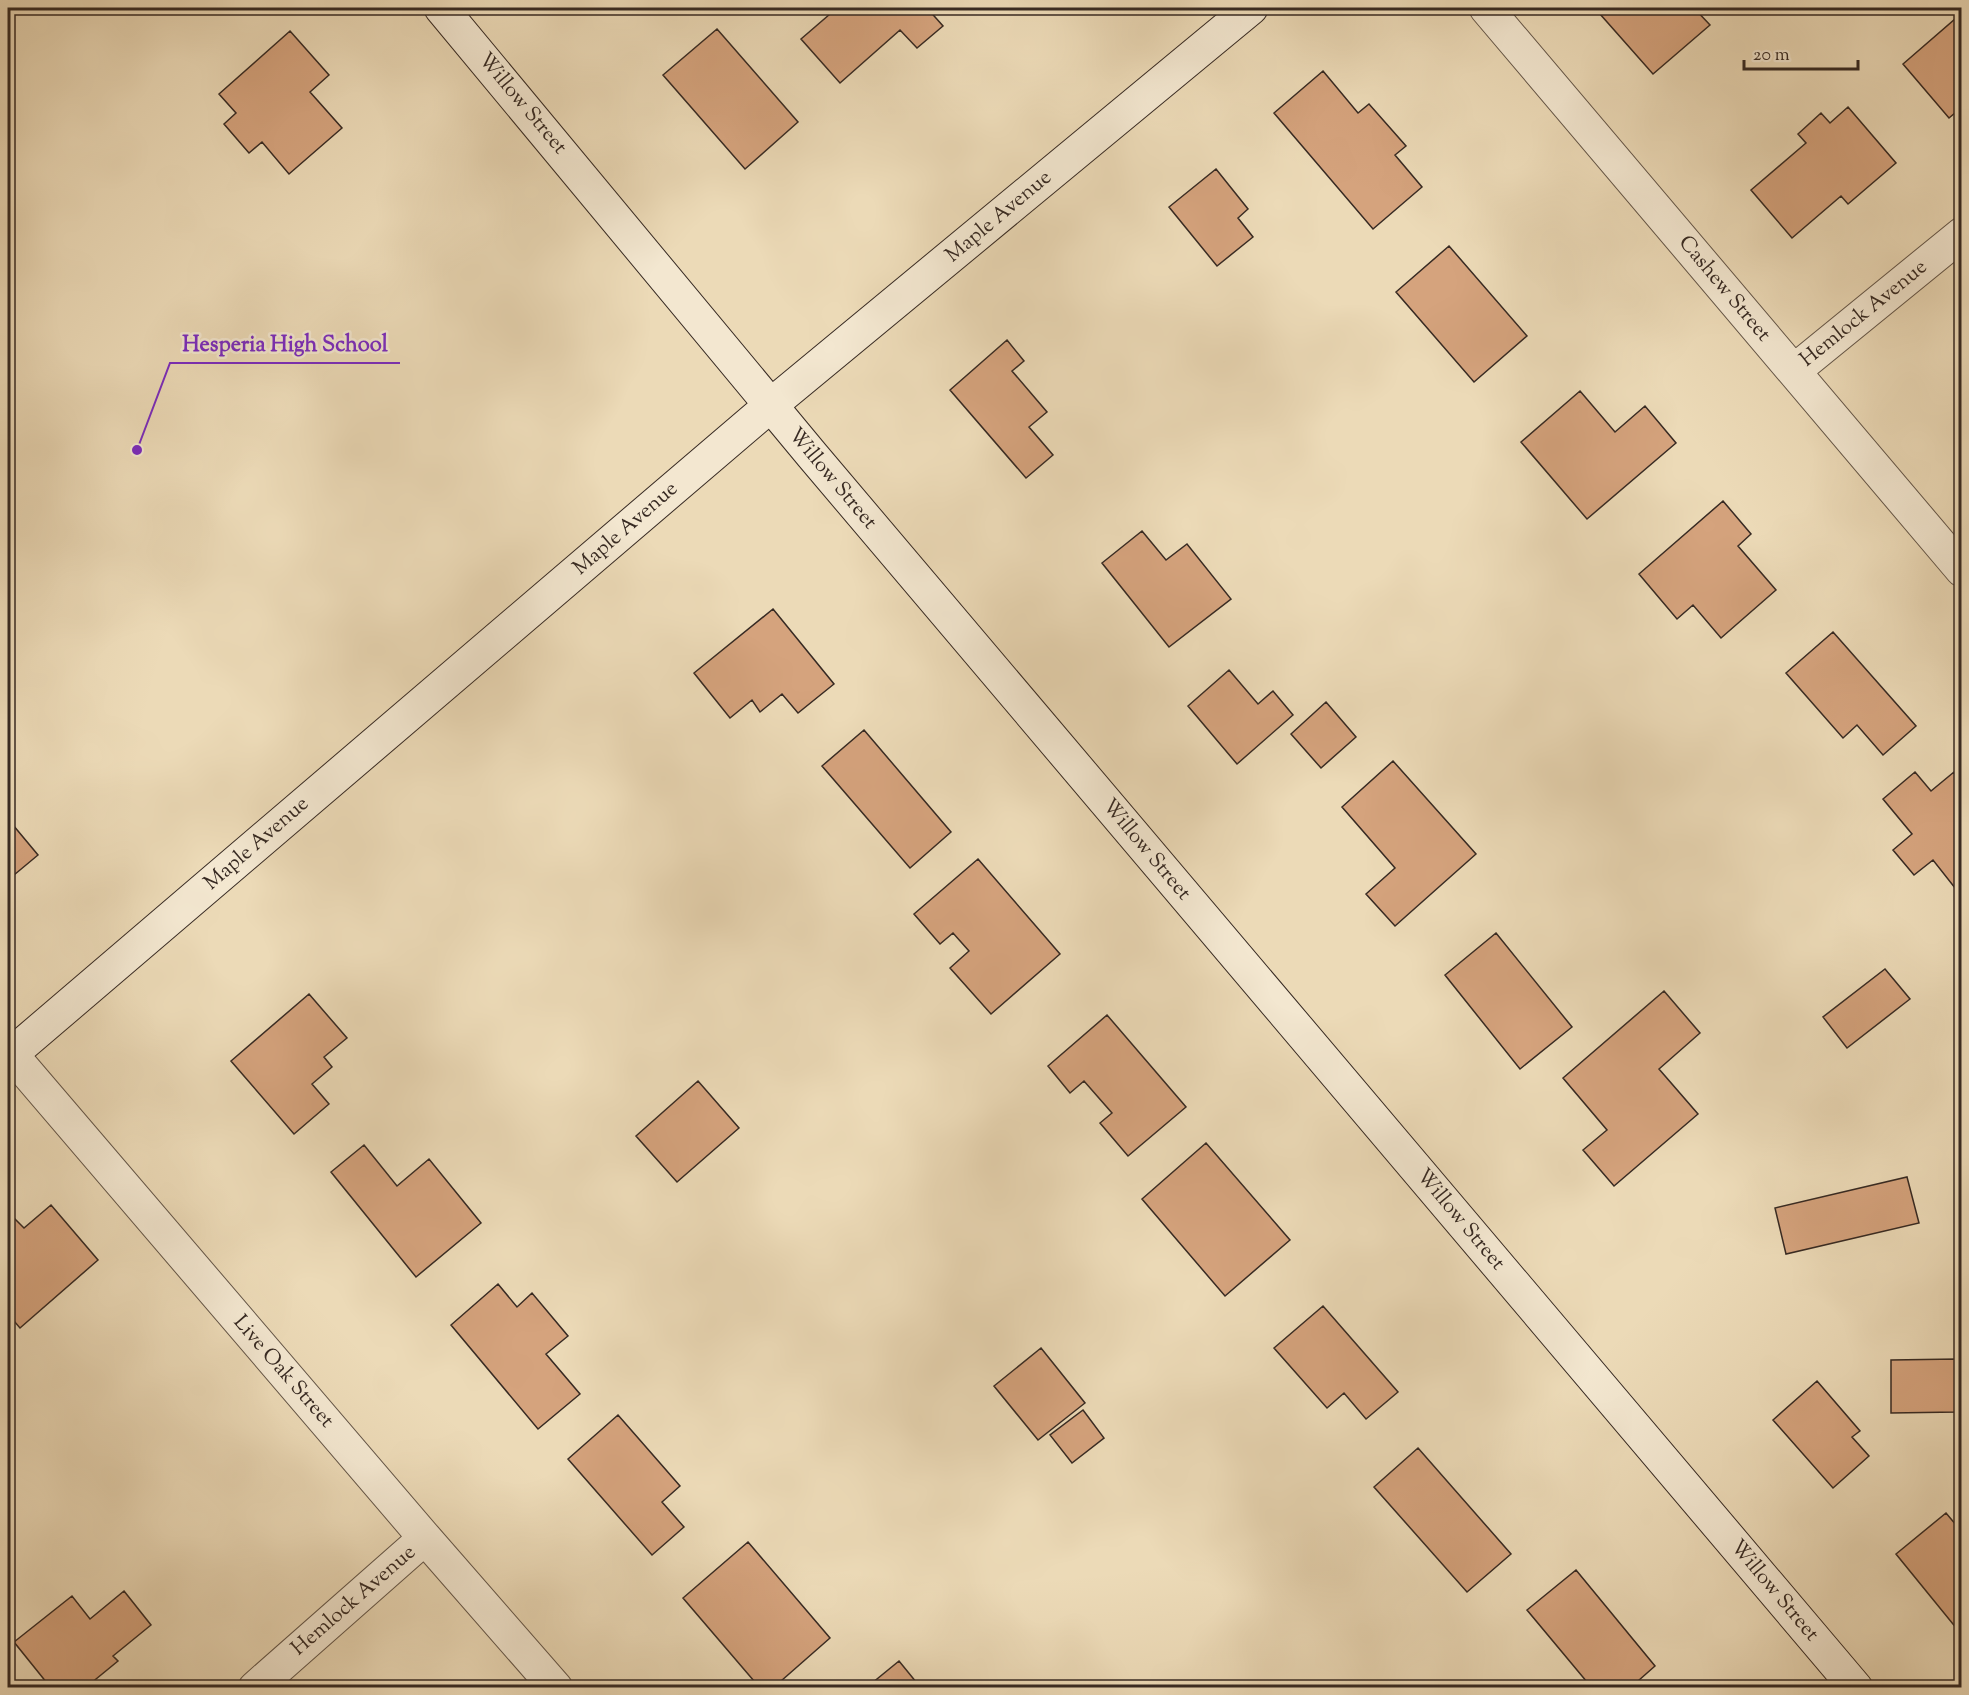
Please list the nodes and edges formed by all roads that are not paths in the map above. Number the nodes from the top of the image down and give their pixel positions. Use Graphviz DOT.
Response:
graph roads {
  1 [pos="441,8"];
  2 [pos="1251,8"];
  3 [pos="1486,8"];
  4 [pos="1962,234"];
  5 [pos="1794,371"];
  6 [pos="771,405"];
  7 [pos="1962,570"];
  8 [pos="9,1056"];
  9 [pos="425,1538"];
  10 [pos="255,1688"];
  11 [pos="556,1688"];
  12 [pos="1856,1688"];
  1 -- 6 [label="street, Willow Street"];
  2 -- 6 [label="street, Maple Avenue"];
  3 -- 5 [label="street, Cashew Street"];
  4 -- 5 [label="street, Hemlock Avenue"];
  5 -- 7 [label="street, Cashew Street"];
  6 -- 8 [label="street, Maple Avenue"];
  6 -- 12 [label="street, Willow Street"];
  8 -- 9 [label="street, Live Oak Street"];
  9 -- 10 [label="street, Hemlock Avenue"];
  9 -- 11 [label="street, Live Oak Street"];
}
